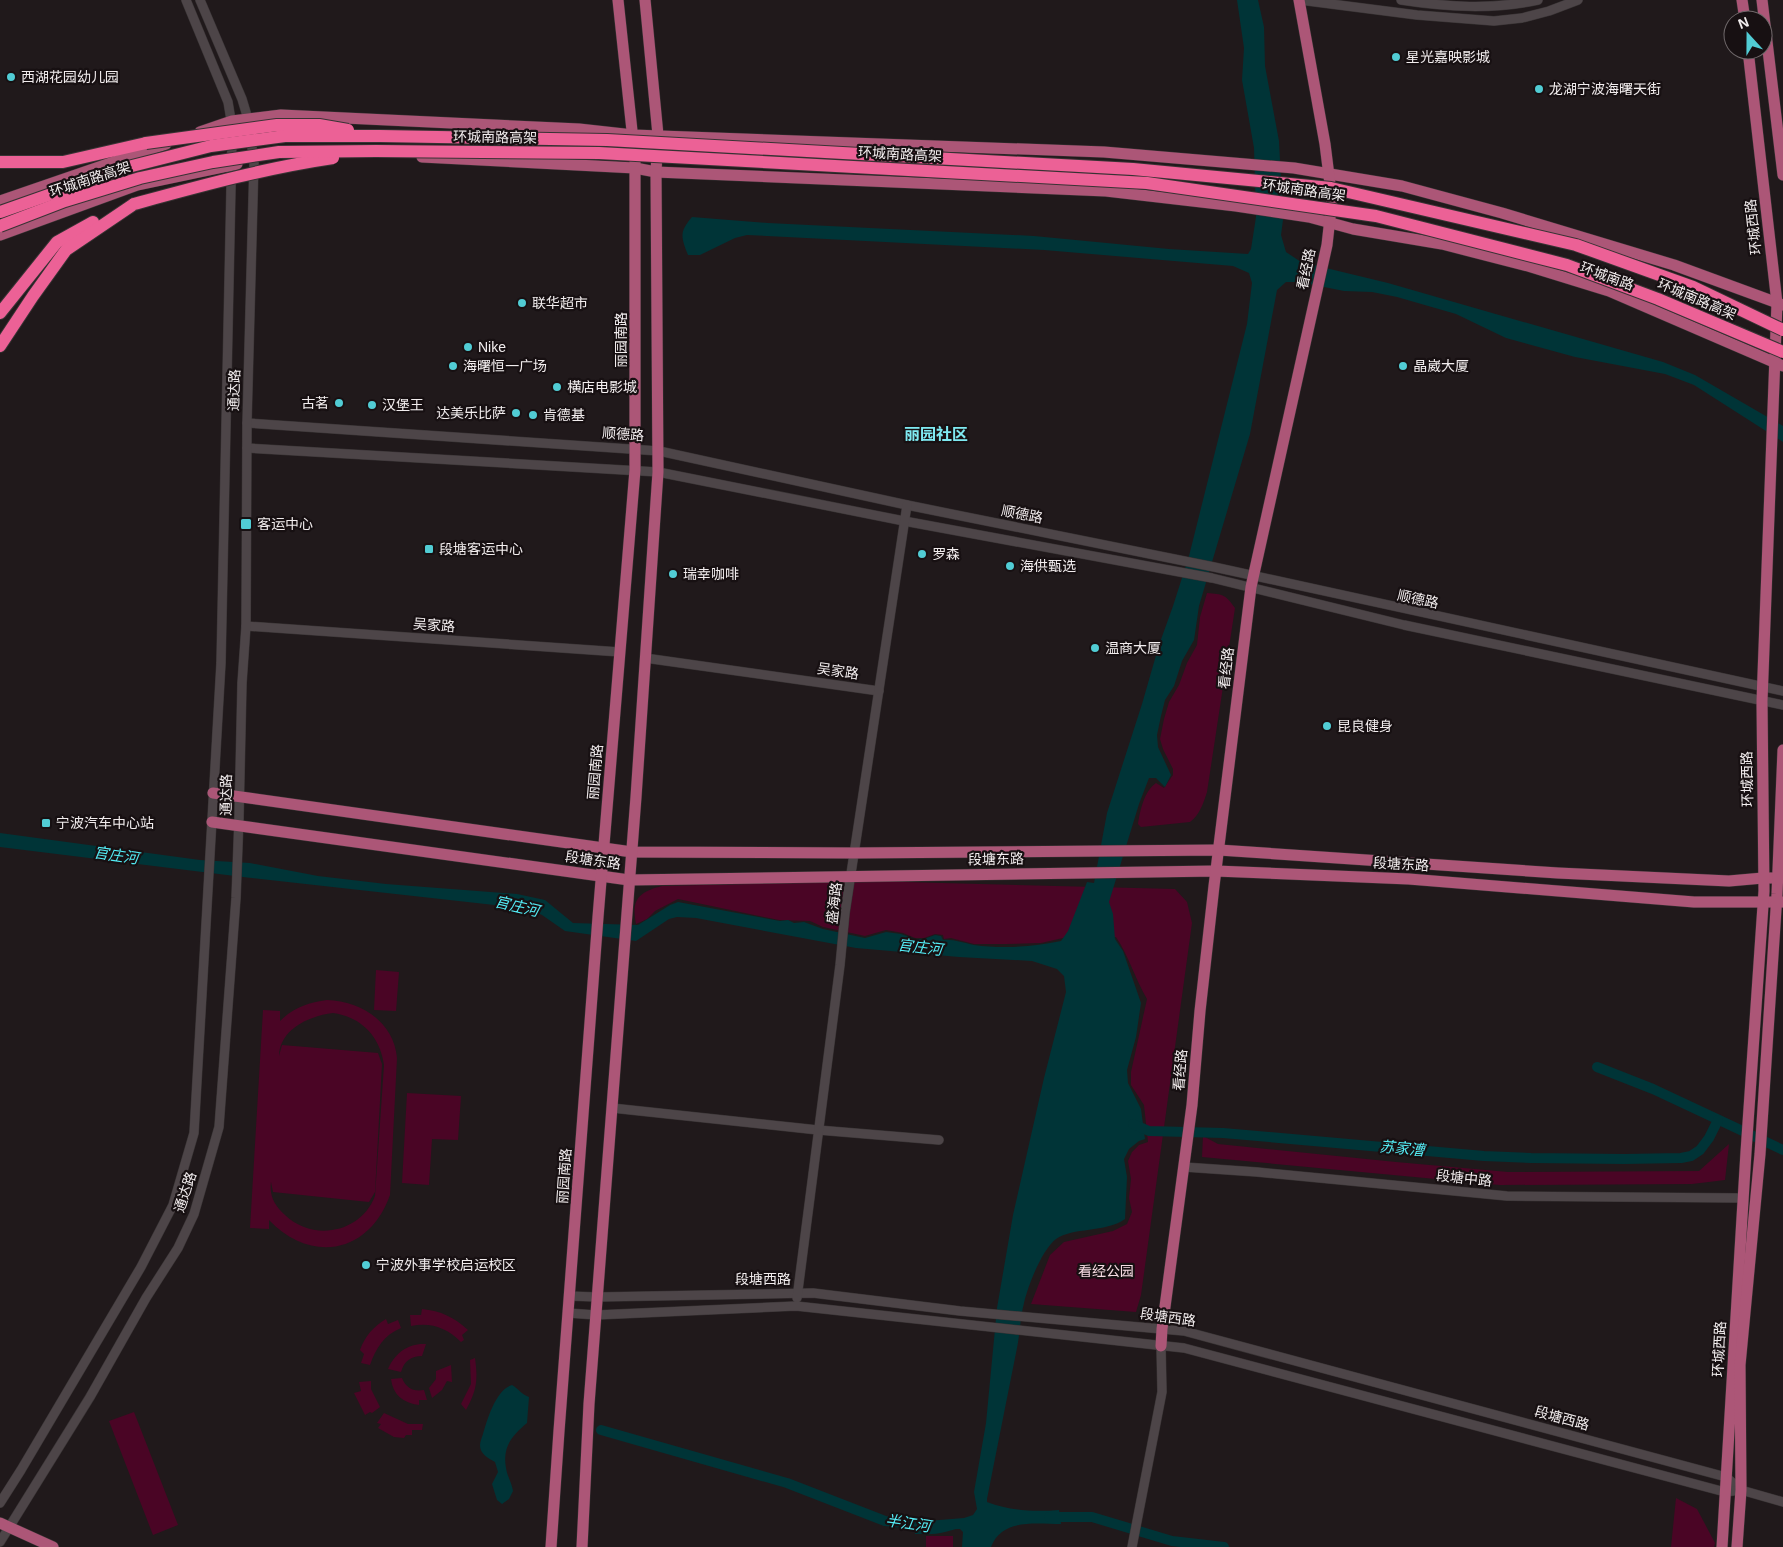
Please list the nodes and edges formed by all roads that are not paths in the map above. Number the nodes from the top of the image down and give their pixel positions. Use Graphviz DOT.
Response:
graph roads {
  1 [pos="186,0"];
  2 [pos="200,0"];
  3 [pos="618,0"];
  4 [pos="645,0"];
  5 [pos="1299,0"];
  6 [pos="1401,0"];
  7 [pos="1538,0"];
  8 [pos="1578,0"];
  9 [pos="1762,0"];
  10 [pos="1492,4"];
  11 [pos="1494,21"];
  12 [pos="1749,60"];
  13 [pos="248,119"];
  14 [pos="232,121"];
  15 [pos="633,134"];
  16 [pos="658,135"];
  17 [pos="380,136"];
  18 [pos="376,151"];
  19 [pos="0,162"];
  20 [pos="254,162"];
  21 [pos="232,165"];
  22 [pos="635,168"];
  23 [pos="656,172"];
  24 [pos="1329,174"];
  25 [pos="1783,175"];
  26 [pos="0,201"];
  27 [pos="134,204"];
  28 [pos="0,212"];
  29 [pos="1330,223"];
  30 [pos="0,226"];
  31 [pos="0,235"];
  32 [pos="1780,304"];
  33 [pos="0,314"];
  34 [pos="1783,330"];
  35 [pos="0,346"];
  36 [pos="1783,352"];
  37 [pos="1779,364"];
  38 [pos="247,423"];
  39 [pos="246,448"];
  40 [pos="636,448"];
  41 [pos="659,451"];
  42 [pos="635,470"];
  43 [pos="658,472"];
  44 [pos="907,505"];
  45 [pos="904,521"];
  46 [pos="1252,582"];
  47 [pos="246,626"];
  48 [pos="620,652"];
  49 [pos="645,658"];
  50 [pos="1762,688"];
  51 [pos="879,691"];
  52 [pos="1783,691"];
  53 [pos="1762,701"];
  54 [pos="1783,705"];
  55 [pos="1783,750"];
  56 [pos="213,793"];
  57 [pos="240,797"];
  58 [pos="212,824"];
  59 [pos="239,827"];
  60 [pos="604,848"];
  61 [pos="1219,850"];
  62 [pos="632,852"];
  63 [pos="854,853"];
  64 [pos="1216,871"];
  65 [pos="601,876"];
  66 [pos="851,876"];
  67 [pos="1763,878"];
  68 [pos="1780,878"];
  69 [pos="629,880"];
  70 [pos="1763,901"];
  71 [pos="1780,902"];
  72 [pos="1783,923"];
  73 [pos="1774,931"];
  74 [pos="612,1108"];
  75 [pos="818,1130"];
  76 [pos="939,1140"];
  77 [pos="1184,1166"];
  78 [pos="1743,1198"];
  79 [pos="797,1293"];
  80 [pos="569,1296"];
  81 [pos="597,1297"];
  82 [pos="796,1306"];
  83 [pos="568,1313"];
  84 [pos="596,1314"];
  85 [pos="1162,1329"];
  86 [pos="1161,1346"];
  87 [pos="1726,1477"];
  88 [pos="1740,1490"];
  89 [pos="1725,1492"];
  90 [pos="1783,1502"];
  91 [pos="0,1503"];
  92 [pos="5,1525"];
  93 [pos="0,1542"];
  94 [pos="1132,1545"];
  95 [pos="53,1547"];
  96 [pos="552,1547"];
  97 [pos="582,1547"];
  98 [pos="1722,1547"];
  99 [pos="1737,1547"];
  1 -- 14 [label="street, 通达路"];
  2 -- 13 [label="street, 通达路"];
  3 -- 15 [label="main road, 丽园南路"];
  4 -- 16 [label="main road"];
  5 -- 11 [label="street"];
  5 -- 24 [label="main road, 看经路"];
  6 -- 10 [label="street"];
  7 -- 10 [label="street"];
  8 -- 11 [label="street"];
  9 -- 25 [label="main road"];
  10 -- 11 [label="street"];
  12 -- 32 [label="main road, 环城西路"];
  13 -- 14 [label="main road, 环城南路"];
  13 -- 15 [label="main road, 环城南路"];
  13 -- 20 [label="street, 通达路"];
  14 -- 21 [label="street, 通达路"];
  14 -- 26 [label="main road, 环城南路"];
  15 -- 16 [label="main road, 环城南路"];
  15 -- 22 [label="main road, 丽园南路"];
  16 -- 23 [label="main road"];
  16 -- 24 [label="main road, 环城南路"];
  17 -- 19 [label="highway, bridge"];
  17 -- 28 [label="highway, 环城南路高架, bridge"];
  17 -- 34 [label="highway, 环城南路高架, bridge"];
  18 -- 27 [label="highway, bridge"];
  18 -- 30 [label="highway, 环城南路高架, bridge"];
  18 -- 36 [label="highway, 环城南路高架, bridge"];
  20 -- 21 [label="main road, 环城南路"];
  20 -- 22 [label="main road, 环城南路"];
  20 -- 38 [label="street, 通达路"];
  21 -- 31 [label="main road, 环城南路"];
  21 -- 56 [label="street, 通达路"];
  22 -- 23 [label="main road, 环城南路"];
  22 -- 40 [label="main road, 丽园南路"];
  23 -- 29 [label="main road, 环城南路"];
  23 -- 41 [label="main road"];
  24 -- 29 [label="main road, 看经路"];
  24 -- 32 [label="main road, 环城南路"];
  27 -- 33 [label="highway"];
  27 -- 35 [label="highway"];
  29 -- 37 [label="main road, 环城南路"];
  29 -- 46 [label="main road, 看经路"];
  32 -- 37 [label="main road, 环城西路"];
  37 -- 50 [label="main road, 环城西路"];
  38 -- 39 [label="street, 通达路"];
  38 -- 40 [label="street, 顺德路"];
  39 -- 42 [label="street, 顺德路"];
  39 -- 47 [label="street, 通达路"];
  40 -- 41 [label="street, 顺德路"];
  40 -- 42 [label="main road, 丽园南路"];
  41 -- 43 [label="main road"];
  41 -- 44 [label="street, 顺德路"];
  42 -- 43 [label="street, 顺德路"];
  42 -- 48 [label="main road, 丽园南路"];
  43 -- 45 [label="street, 顺德路"];
  43 -- 49 [label="main road"];
  44 -- 45 [label="street, 盛海路"];
  44 -- 46 [label="street, 顺德路"];
  45 -- 46 [label="street, 顺德路"];
  45 -- 51 [label="street, 盛海路"];
  46 -- 50 [label="street, 顺德路"];
  46 -- 53 [label="street, 顺德路"];
  46 -- 61 [label="main road, 看经路"];
  47 -- 48 [label="street, 吴家路"];
  47 -- 57 [label="street, 通达路"];
  48 -- 60 [label="main road, 丽园南路"];
  49 -- 51 [label="street, 吴家路"];
  49 -- 62 [label="main road"];
  50 -- 52 [label="street, 顺德路"];
  50 -- 53 [label="main road, 环城西路"];
  51 -- 63 [label="street, 盛海路"];
  53 -- 54 [label="street, 顺德路"];
  53 -- 67 [label="main road, 环城西路"];
  55 -- 68 [label="main road"];
  56 -- 57 [label="main road, 段塘东路"];
  56 -- 58 [label="street, 通达路"];
  57 -- 59 [label="street, 通达路"];
  57 -- 60 [label="main road, 段塘东路"];
  58 -- 59 [label="main road, 段塘东路"];
  58 -- 91 [label="street, 通达路"];
  59 -- 65 [label="main road, 段塘东路"];
  59 -- 92 [label="street, 通达路"];
  60 -- 62 [label="main road, 段塘东路"];
  60 -- 65 [label="main road, 丽园南路"];
  61 -- 63 [label="main road, 段塘东路"];
  61 -- 64 [label="main road, 看经路"];
  61 -- 67 [label="main road, 段塘东路"];
  62 -- 63 [label="main road, 段塘东路"];
  62 -- 69 [label="main road"];
  63 -- 66 [label="street, 盛海路"];
  64 -- 66 [label="main road, 段塘东路"];
  64 -- 70 [label="main road, 段塘东路"];
  64 -- 77 [label="main road, 看经路"];
  65 -- 69 [label="main road, 段塘东路"];
  65 -- 80 [label="main road, 丽园南路"];
  66 -- 69 [label="main road, 段塘东路"];
  66 -- 75 [label="street, 盛海路"];
  67 -- 68 [label="main road, 段塘东路"];
  67 -- 70 [label="main road, 环城西路"];
  68 -- 71 [label="main road"];
  69 -- 74 [label="main road"];
  70 -- 71 [label="main road, 段塘东路"];
  70 -- 78 [label="main road, 环城西路"];
  71 -- 73 [label="main road"];
  72 -- 73 [label="main road"];
  73 -- 88 [label="main road, 环城西路"];
  74 -- 75 [label="street"];
  74 -- 81 [label="main road"];
  75 -- 76 [label="street"];
  75 -- 79 [label="street, 盛海路"];
  77 -- 78 [label="street, 段塘中路"];
  77 -- 85 [label="main road, 看经路"];
  78 -- 87 [label="main road, 环城西路"];
  79 -- 81 [label="street, 段塘西路"];
  79 -- 82 [label="street, 盛海路"];
  79 -- 85 [label="street, 段塘西路"];
  80 -- 81 [label="street, 段塘西路"];
  80 -- 83 [label="main road, 丽园南路"];
  81 -- 84 [label="main road"];
  82 -- 84 [label="street, 段塘西路"];
  82 -- 86 [label="street, 段塘西路"];
  83 -- 84 [label="street, 段塘西路"];
  83 -- 96 [label="main road, 丽园南路"];
  84 -- 97 [label="main road"];
  85 -- 86 [label="main road, 看经路"];
  85 -- 87 [label="street, 段塘西路"];
  86 -- 89 [label="street, 段塘西路"];
  86 -- 94 [label="street"];
  87 -- 88 [label="street, 段塘西路"];
  87 -- 89 [label="main road, 环城西路"];
  88 -- 89 [label="street"];
  88 -- 90 [label="street"];
  88 -- 99 [label="main road, 环城西路"];
  89 -- 98 [label="main road, 环城西路"];
  92 -- 93 [label="street, 通达路"];
  92 -- 95 [label="main road"];
}
